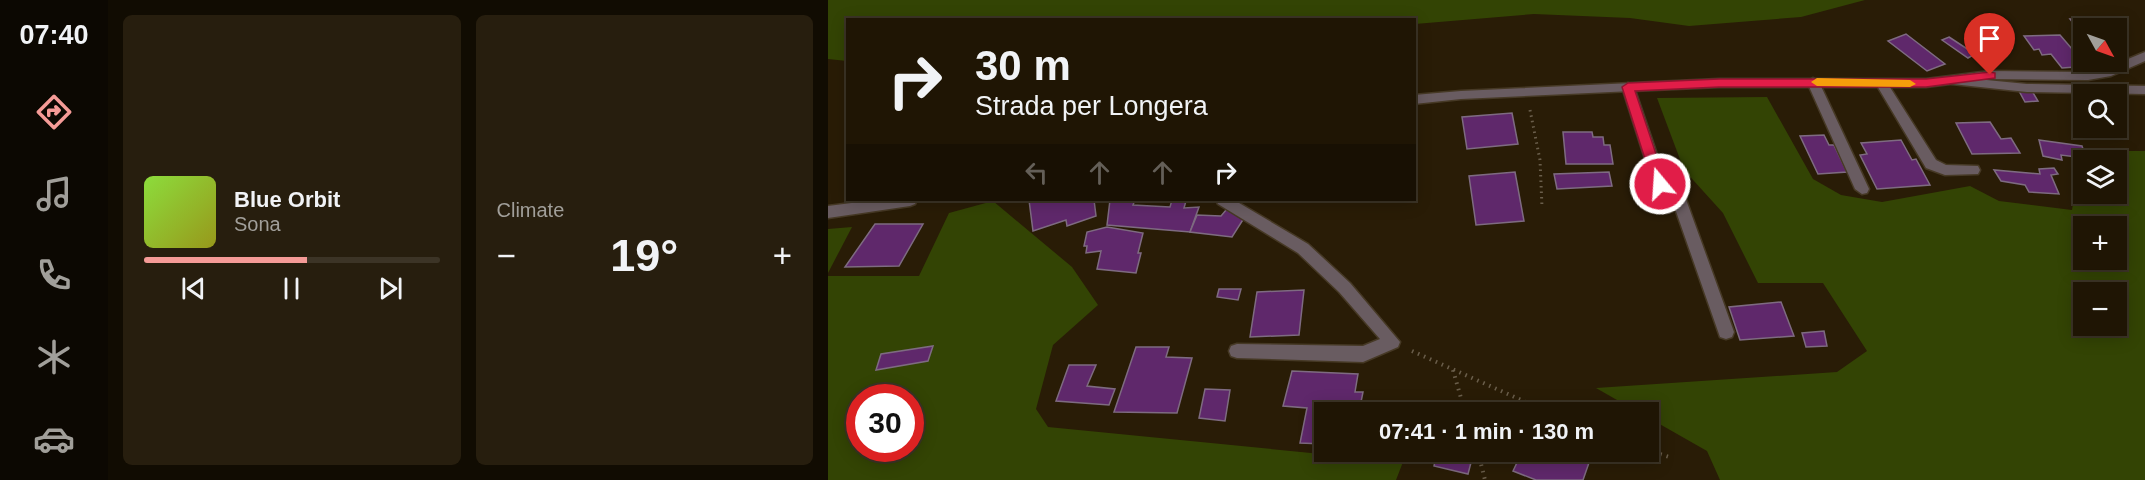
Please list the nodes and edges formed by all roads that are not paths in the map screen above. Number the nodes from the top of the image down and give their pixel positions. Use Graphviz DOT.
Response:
graph roads {
  1 [pos="2145,56"];
  2 [pos="1956,81"];
  3 [pos="1813,82"];
  4 [pos="1882,84"];
  5 [pos="1628,87"];
  6 [pos="2145,90"];
  7 [pos="1416,100"];
  8 [pos="1973,170"];
  9 [pos="1862,189"];
  10 [pos="903,201"];
  11 [pos="1225,201"];
  12 [pos="828,212"];
  13 [pos="1726,332"];
  14 [pos="1237,351"];
  1 -- 2 [label="street"];
  2 -- 4 [label="street"];
  2 -- 6 [label="street"];
  3 -- 4 [label="street"];
  3 -- 5 [label="street"];
  3 -- 9 [label="street"];
  4 -- 8 [label="street"];
  5 -- 7 [label="street"];
  5 -- 13 [label="street"];
  10 -- 12 [label="street"];
  11 -- 14 [label="street"];
}
